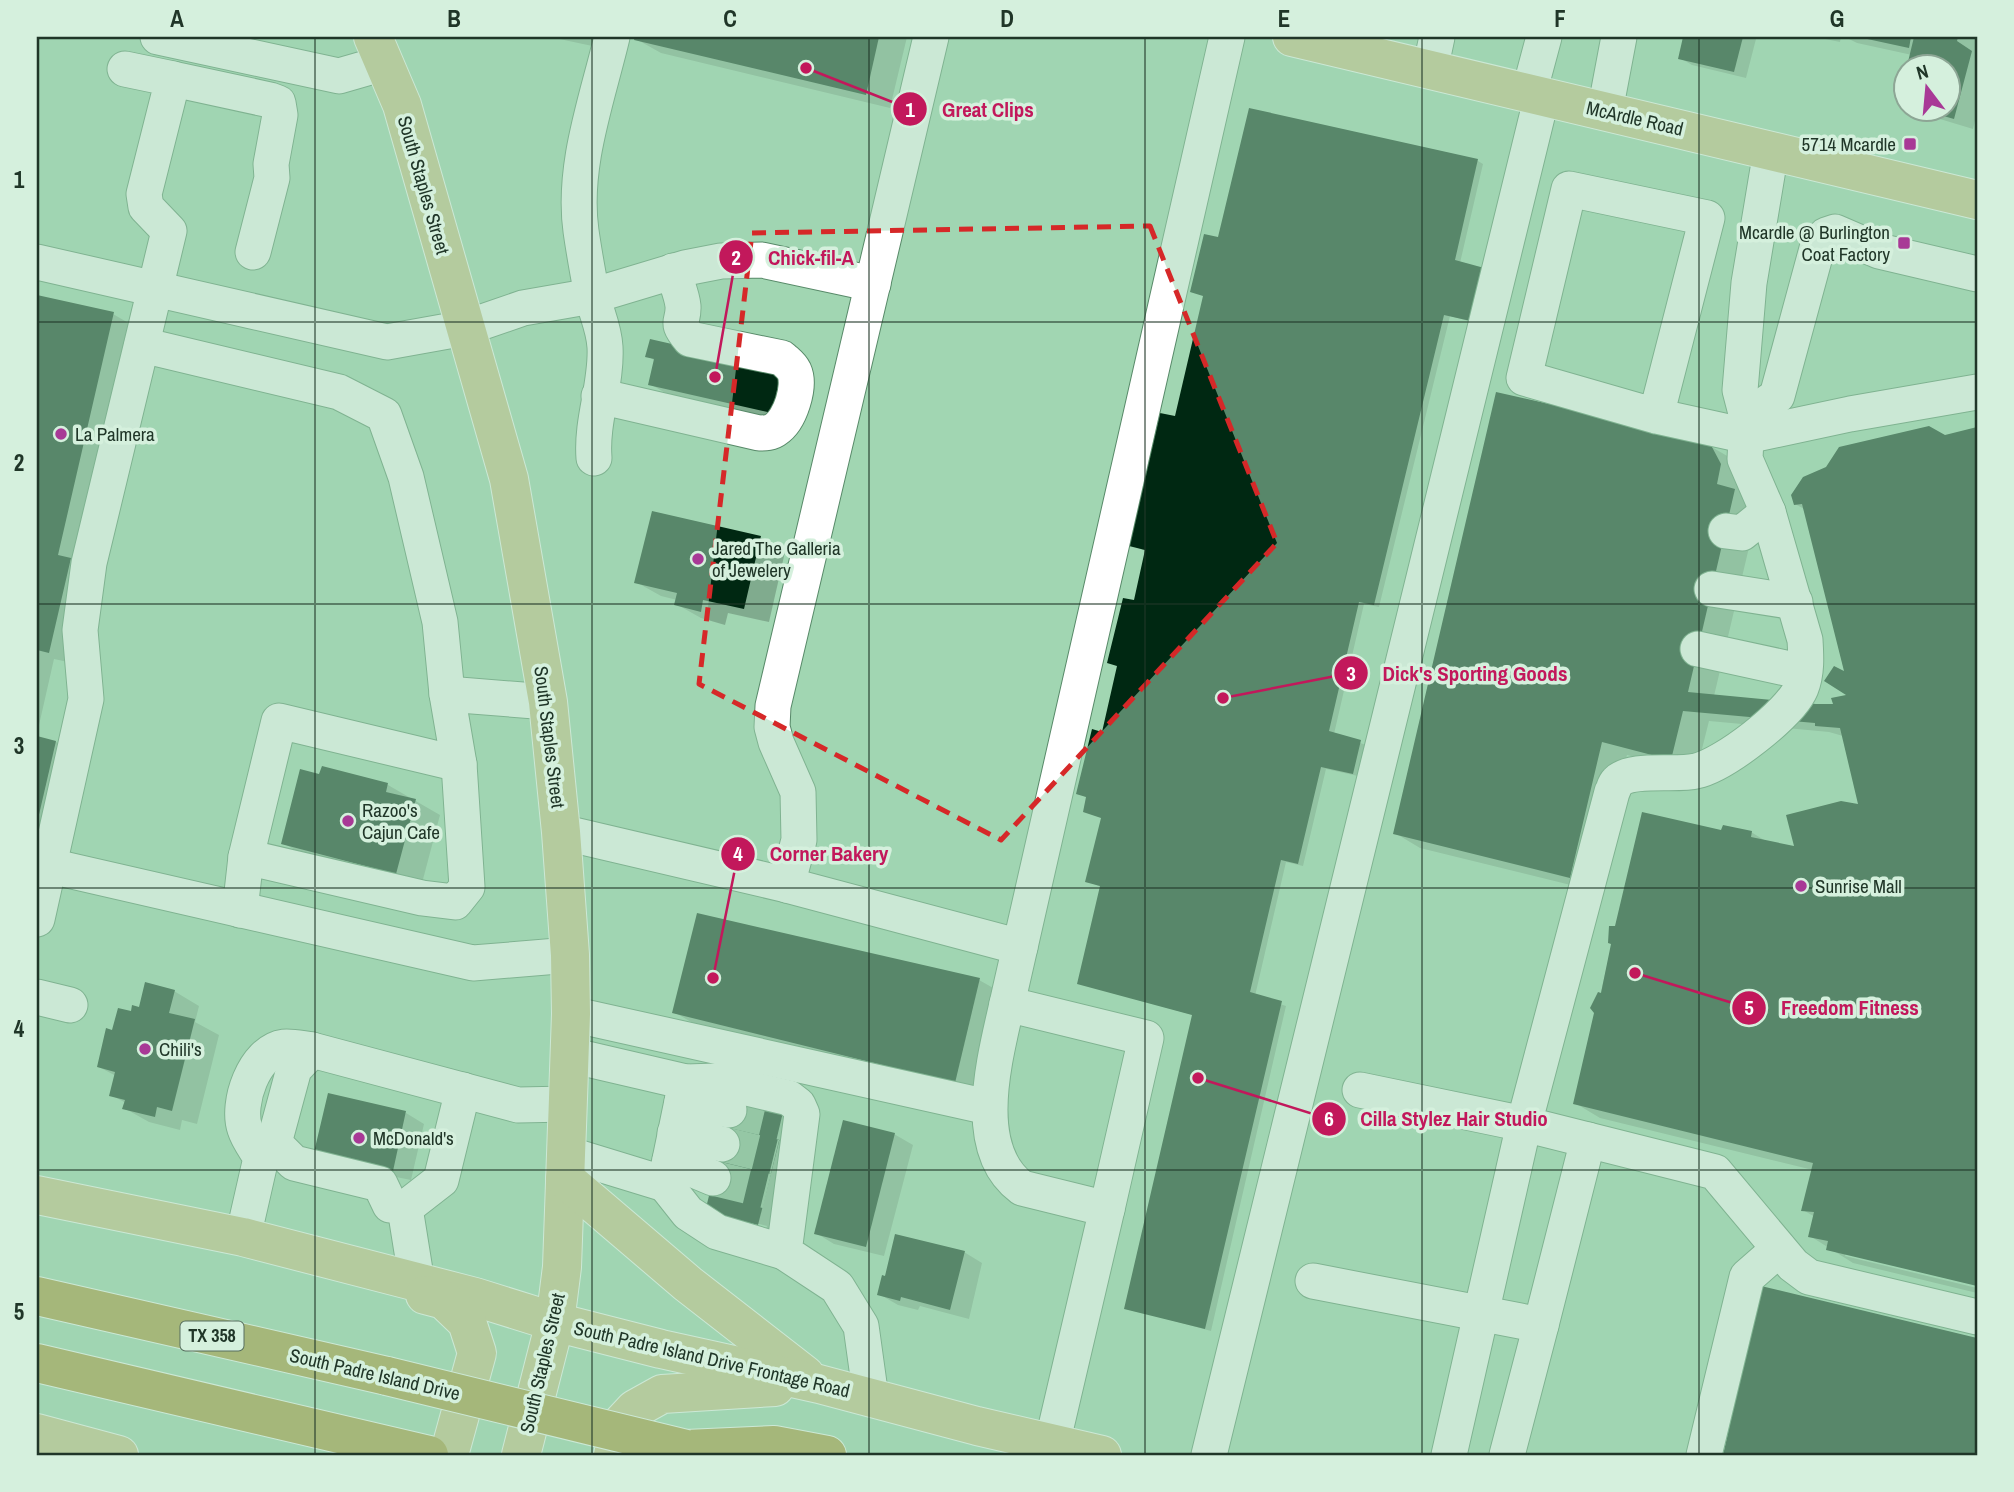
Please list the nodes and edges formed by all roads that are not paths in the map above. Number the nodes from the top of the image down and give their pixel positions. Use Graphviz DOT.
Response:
graph roads {
  1 [pos="159,37"];
  2 [pos="612,37"];
  3 [pos="931,37"];
  4 [pos="1227,37"];
  5 [pos="1292,37"];
  6 [pos="1544,37"];
  7 [pos="1619,37"];
  8 [pos="1354,44"];
  9 [pos="379,50"];
  10 [pos="1434,53"];
  11 [pos="125,69"];
  12 [pos="173,79"];
  13 [pos="1535,95"];
  14 [pos="1605,111"];
  15 [pos="1771,151"];
  16 [pos="1977,200"];
  17 [pos="253,252"];
  18 [pos="37,262"];
  19 [pos="673,271"];
  20 [pos="1977,274"];
  21 [pos="873,284"];
  22 [pos="155,290"];
  23 [pos="592,296"];
  24 [pos="466,328"];
  25 [pos="142,345"];
  26 [pos="1977,392"];
  27 [pos="599,396"];
  28 [pos="1656,416"];
  29 [pos="1740,444"];
  30 [pos="594,458"];
  31 [pos="1768,512"];
  32 [pos="1726,531"];
  33 [pos="1712,589"];
  34 [pos="1795,602"];
  35 [pos="1698,649"];
  36 [pos="1804,672"];
  37 [pos="447,694"];
  38 [pos="548,702"];
  39 [pos="459,764"];
  40 [pos="561,832"];
  41 [pos="246,857"];
  42 [pos="42,864"];
  43 [pos="787,886"];
  44 [pos="422,898"];
  45 [pos="240,909"];
  46 [pos="37,919"];
  47 [pos="1020,947"];
  48 [pos="411,949"];
  49 [pos="570,955"];
  50 [pos="1007,1004"];
  51 [pos="571,1014"];
  52 [pos="570,1055"];
  53 [pos="303,1060"];
  54 [pos="463,1090"];
  55 [pos="1360,1090"];
  56 [pos="568,1104"];
  57 [pos="988,1107"];
  58 [pos="729,1110"];
  59 [pos="1524,1124"];
  60 [pos="676,1132"];
  61 [pos="1588,1140"];
  62 [pos="722,1144"];
  63 [pos="566,1167"];
  64 [pos="257,1176"];
  65 [pos="713,1178"];
  66 [pos="41,1193"];
  67 [pos="398,1207"];
  68 [pos="1107,1209"];
  69 [pos="243,1237"];
  70 [pos="1779,1249"];
  71 [pos="784,1252"];
  72 [pos="1313,1281"];
  73 [pos="417,1283"];
  74 [pos="37,1296"];
  75 [pos="1482,1313"];
  76 [pos="1977,1317"];
  77 [pos="555,1322"];
  78 [pos="1541,1325"];
  79 [pos="37,1363"];
  80 [pos="819,1384"];
  81 [pos="871,1398"];
  82 [pos="37,1433"];
  83 [pos="1052,1444"];
  84 [pos="699,1452"];
  85 [pos="119,1455"];
  86 [pos="429,1455"];
  87 [pos="449,1455"];
  88 [pos="521,1455"];
  89 [pos="614,1455"];
  90 [pos="827,1455"];
  91 [pos="1102,1455"];
  92 [pos="1209,1455"];
  93 [pos="1449,1455"];
  94 [pos="1507,1455"];
  95 [pos="1704,1455"];
  1 -- 9 [label="lane"];
  2 -- 23 [label="lane"];
  3 -- 21 [label="lane"];
  4 -- 47 [label="lane"];
  5 -- 8 [label="main road, McArdle Road"];
  6 -- 13 [label="lane"];
  7 -- 14 [label="lane"];
  8 -- 10 [label="main road, McArdle Road"];
  9 -- 24 [label="main road, South Staples Street"];
  10 -- 13 [label="main road, McArdle Road"];
  11 -- 12 [label="lane"];
  12 -- 17 [label="lane"];
  12 -- 22 [label="lane"];
  13 -- 14 [label="main road, McArdle Road"];
  13 -- 92 [label="lane"];
  14 -- 15 [label="main road, McArdle Road"];
  15 -- 16 [label="main road, McArdle Road"];
  15 -- 29 [label="lane"];
  18 -- 22 [label="lane"];
  19 -- 21 [label="lane"];
  19 -- 23 [label="lane"];
  19 -- 27 [label="lane"];
  20 -- 29 [label="lane"];
  21 -- 43 [label="lane"];
  22 -- 24 [label="lane"];
  22 -- 25 [label="lane"];
  23 -- 24 [label="lane"];
  23 -- 27 [label="lane"];
  24 -- 38 [label="main road, South Staples Street"];
  25 -- 37 [label="lane"];
  25 -- 42 [label="lane"];
  26 -- 29 [label="lane"];
  27 -- 30 [label="lane"];
  28 -- 28 [label="lane"];
  28 -- 29 [label="lane"];
  29 -- 31 [label="lane"];
  31 -- 32 [label="lane"];
  31 -- 34 [label="lane"];
  33 -- 34 [label="lane"];
  34 -- 36 [label="lane"];
  35 -- 36 [label="lane"];
  36 -- 59 [label="lane"];
  37 -- 38 [label="lane"];
  37 -- 39 [label="lane"];
  38 -- 40 [label="main road, South Staples Street"];
  39 -- 41 [label="lane"];
  39 -- 44 [label="lane"];
  40 -- 43 [label="lane"];
  40 -- 49 [label="main road, South Staples Street"];
  41 -- 44 [label="lane"];
  41 -- 45 [label="lane"];
  42 -- 45 [label="lane"];
  42 -- 46 [label="lane"];
  43 -- 47 [label="lane"];
  44 -- 48 [label="lane"];
  45 -- 48 [label="lane"];
  47 -- 50 [label="lane"];
  48 -- 49 [label="lane"];
  49 -- 51 [label="main road, South Staples Street"];
  50 -- 57 [label="lane"];
  50 -- 68 [label="lane"];
  51 -- 52 [label="main road, South Staples Street"];
  51 -- 57 [label="lane"];
  52 -- 56 [label="main road, South Staples Street"];
  52 -- 60 [label="lane"];
  53 -- 54 [label="lane"];
  53 -- 64 [label="lane"];
  53 -- 67 [label="lane"];
  54 -- 56 [label="lane"];
  54 -- 67 [label="lane"];
  55 -- 59 [label="lane"];
  56 -- 63 [label="main road, South Staples Street"];
  57 -- 68 [label="lane"];
  58 -- 60 [label="lane"];
  59 -- 61 [label="lane"];
  59 -- 75 [label="lane"];
  60 -- 62 [label="lane"];
  60 -- 63 [label="lane"];
  60 -- 65 [label="lane"];
  60 -- 71 [label="lane"];
  60 -- 71 [label="lane"];
  61 -- 70 [label="lane"];
  61 -- 78 [label="lane"];
  63 -- 77 [label="main road, South Staples Street"];
  63 -- 80 [label="main road"];
  64 -- 67 [label="lane"];
  64 -- 69 [label="lane"];
  66 -- 69 [label="main road, South Padre Island Drive Frontage Road"];
  67 -- 73 [label="lane"];
  68 -- 83 [label="lane"];
  69 -- 73 [label="main road, South Padre Island Drive Frontage Road"];
  69 -- 87 [label="main road"];
  70 -- 76 [label="lane"];
  70 -- 95 [label="lane"];
  71 -- 81 [label="lane"];
  72 -- 75 [label="lane"];
  73 -- 77 [label="main road, South Padre Island Drive Frontage Road"];
  74 -- 84 [label="highway, South Padre Island Drive / TX 358, bridge"];
  75 -- 78 [label="lane"];
  75 -- 93 [label="lane"];
  77 -- 80 [label="main road, South Padre Island Drive Frontage Road"];
  77 -- 88 [label="main road, South Staples Street"];
  78 -- 94 [label="lane"];
  79 -- 86 [label="highway"];
  80 -- 81 [label="main road, South Padre Island Drive Frontage Road"];
  80 -- 89 [label="main road"];
  81 -- 83 [label="main road, South Padre Island Drive Frontage Road"];
  82 -- 85 [label="main road"];
  83 -- 91 [label="main road, South Padre Island Drive Frontage Road"];
  84 -- 90 [label="highway, South Padre Island Drive"];
}
